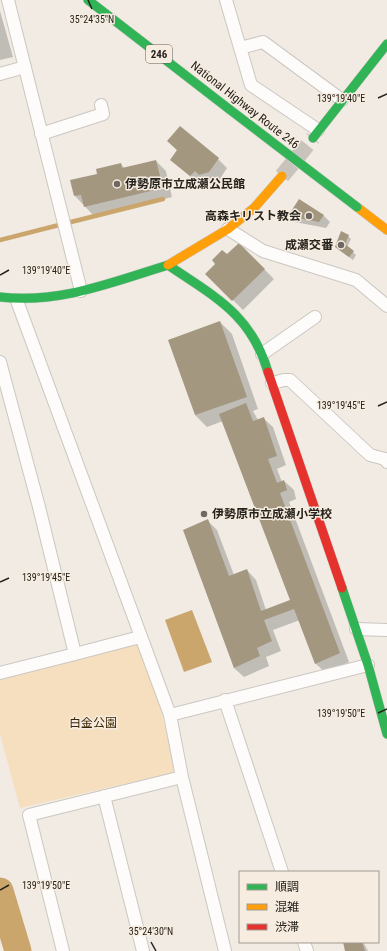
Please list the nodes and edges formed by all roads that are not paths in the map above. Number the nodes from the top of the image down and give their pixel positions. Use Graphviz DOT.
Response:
graph roads {
  1 [pos="8,0"];
  2 [pos="88,0"];
  3 [pos="226,0"];
  4 [pos="387,44"];
  5 [pos="240,48"];
  6 [pos="25,67"];
  7 [pos="0,74"];
  8 [pos="342,100"];
  9 [pos="103,114"];
  10 [pos="41,134"];
  11 [pos="315,134"];
  12 [pos="282,176"];
  13 [pos="228,229"];
  14 [pos="387,230"];
  15 [pos="168,265"];
  16 [pos="81,291"];
  17 [pos="0,297"];
  18 [pos="17,300"];
  19 [pos="387,306"];
  20 [pos="313,323"];
  21 [pos="262,354"];
  22 [pos="0,363"];
  23 [pos="272,383"];
  24 [pos="387,462"];
  25 [pos="356,629"];
  26 [pos="387,630"];
  27 [pos="140,637"];
  28 [pos="76,654"];
  29 [pos="368,665"];
  30 [pos="0,673"];
  31 [pos="225,700"];
  32 [pos="170,715"];
  33 [pos="387,734"];
  34 [pos="182,776"];
  35 [pos="104,796"];
  36 [pos="282,871"];
  37 [pos="63,951"];
  38 [pos="144,951"];
  39 [pos="225,951"];
  1 -- 6 [label="street"];
  2 -- 14 [label="main road, National Highway Route 246 / 246, bridge"];
  3 -- 5 [label="street"];
  4 -- 8 [label="main road"];
  5 -- 8 [label="street"];
  5 -- 11 [label="street"];
  6 -- 7 [label="street"];
  6 -- 10 [label="street"];
  8 -- 11 [label="main road"];
  9 -- 10 [label="street"];
  10 -- 16 [label="street"];
  12 -- 13 [label="main road"];
  13 -- 15 [label="main road"];
  13 -- 19 [label="street"];
  15 -- 16 [label="main road"];
  15 -- 21 [label="main road"];
  16 -- 18 [label="main road"];
  17 -- 18 [label="main road"];
  18 -- 27 [label="street"];
  20 -- 21 [label="street"];
  21 -- 23 [label="main road"];
  22 -- 28 [label="street"];
  23 -- 24 [label="street"];
  23 -- 25 [label="main road"];
  25 -- 26 [label="street"];
  25 -- 29 [label="main road"];
  27 -- 28 [label="street"];
  27 -- 32 [label="street"];
  28 -- 30 [label="street"];
  29 -- 31 [label="street"];
  29 -- 33 [label="main road"];
  31 -- 32 [label="street"];
  31 -- 36 [label="street"];
  32 -- 34 [label="street"];
  34 -- 35 [label="street"];
  34 -- 39 [label="street"];
  35 -- 37 [label="street"];
  35 -- 38 [label="street"];
}
